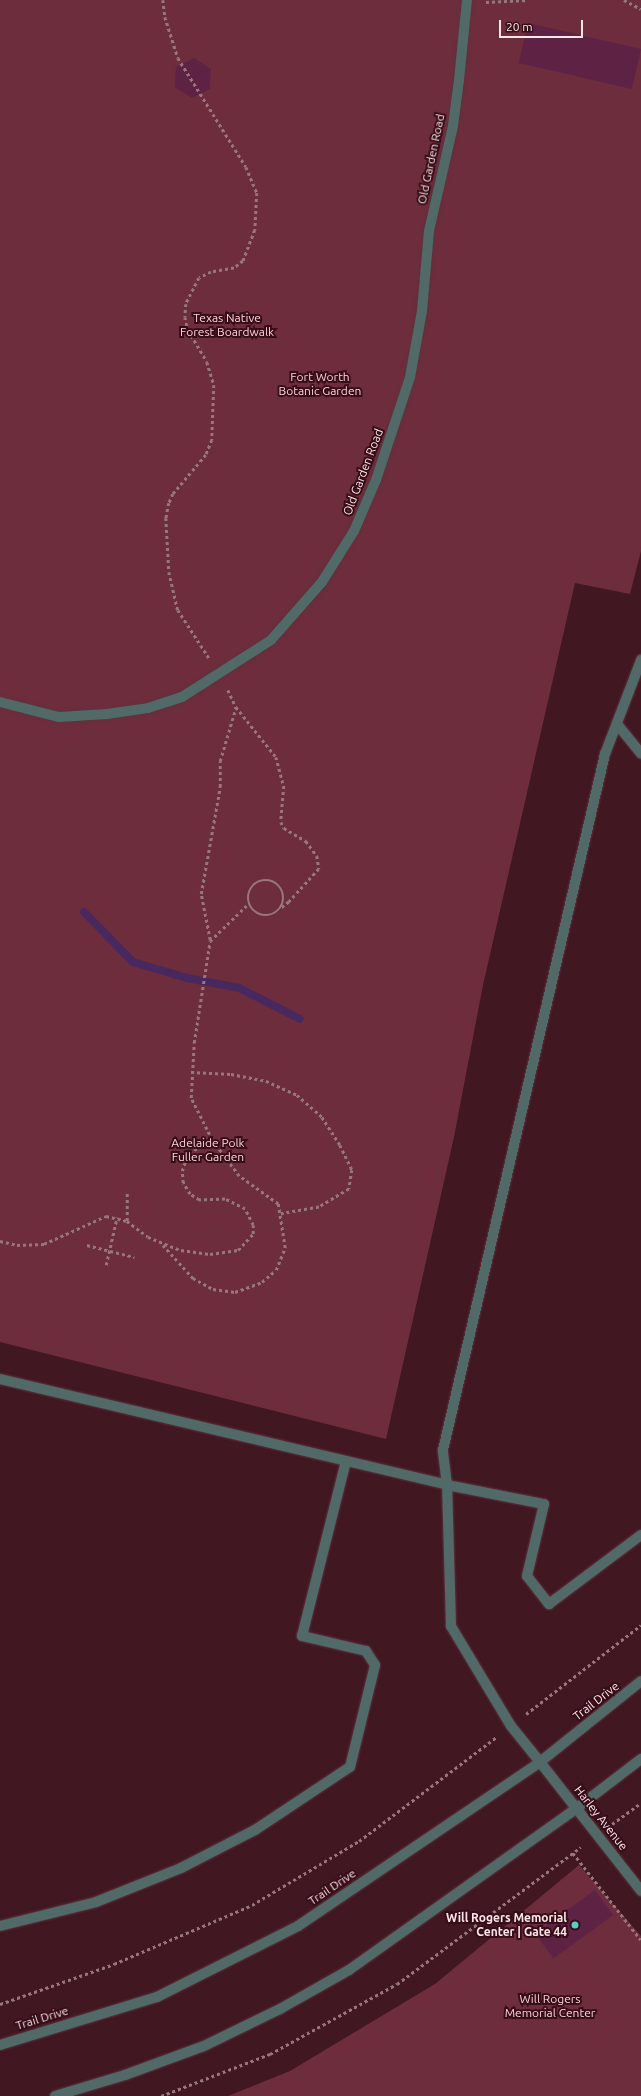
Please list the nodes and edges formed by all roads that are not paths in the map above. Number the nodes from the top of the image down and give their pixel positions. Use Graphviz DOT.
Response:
graph roads {
  1 [pos="467,1"];
  2 [pos="641,660"];
  3 [pos="0,702"];
  4 [pos="617,724"];
  5 [pos="641,754"];
  6 [pos="0,1379"];
  7 [pos="346,1461"];
  8 [pos="447,1485"];
  9 [pos="641,1535"];
  10 [pos="641,1681"];
  11 [pos="641,1759"];
  12 [pos="540,1762"];
  13 [pos="577,1808"];
  14 [pos="641,1891"];
  15 [pos="0,1926"];
  16 [pos="0,2045"];
  17 [pos="55,2096"];
  1 -- 3 [label="street, Old Garden Road"];
  2 -- 4 [label="street, Harley Avenue"];
  4 -- 5 [label="street"];
  4 -- 8 [label="street, Harley Avenue"];
  6 -- 7 [label="street"];
  7 -- 8 [label="street"];
  7 -- 15 [label="street"];
  8 -- 9 [label="street"];
  8 -- 12 [label="street, Harley Avenue"];
  10 -- 12 [label="street, Trail Drive"];
  11 -- 13 [label="street"];
  12 -- 13 [label="street, Harley Avenue"];
  12 -- 16 [label="street, Trail Drive"];
  13 -- 14 [label="street, Harley Avenue"];
  13 -- 17 [label="street"];
}
